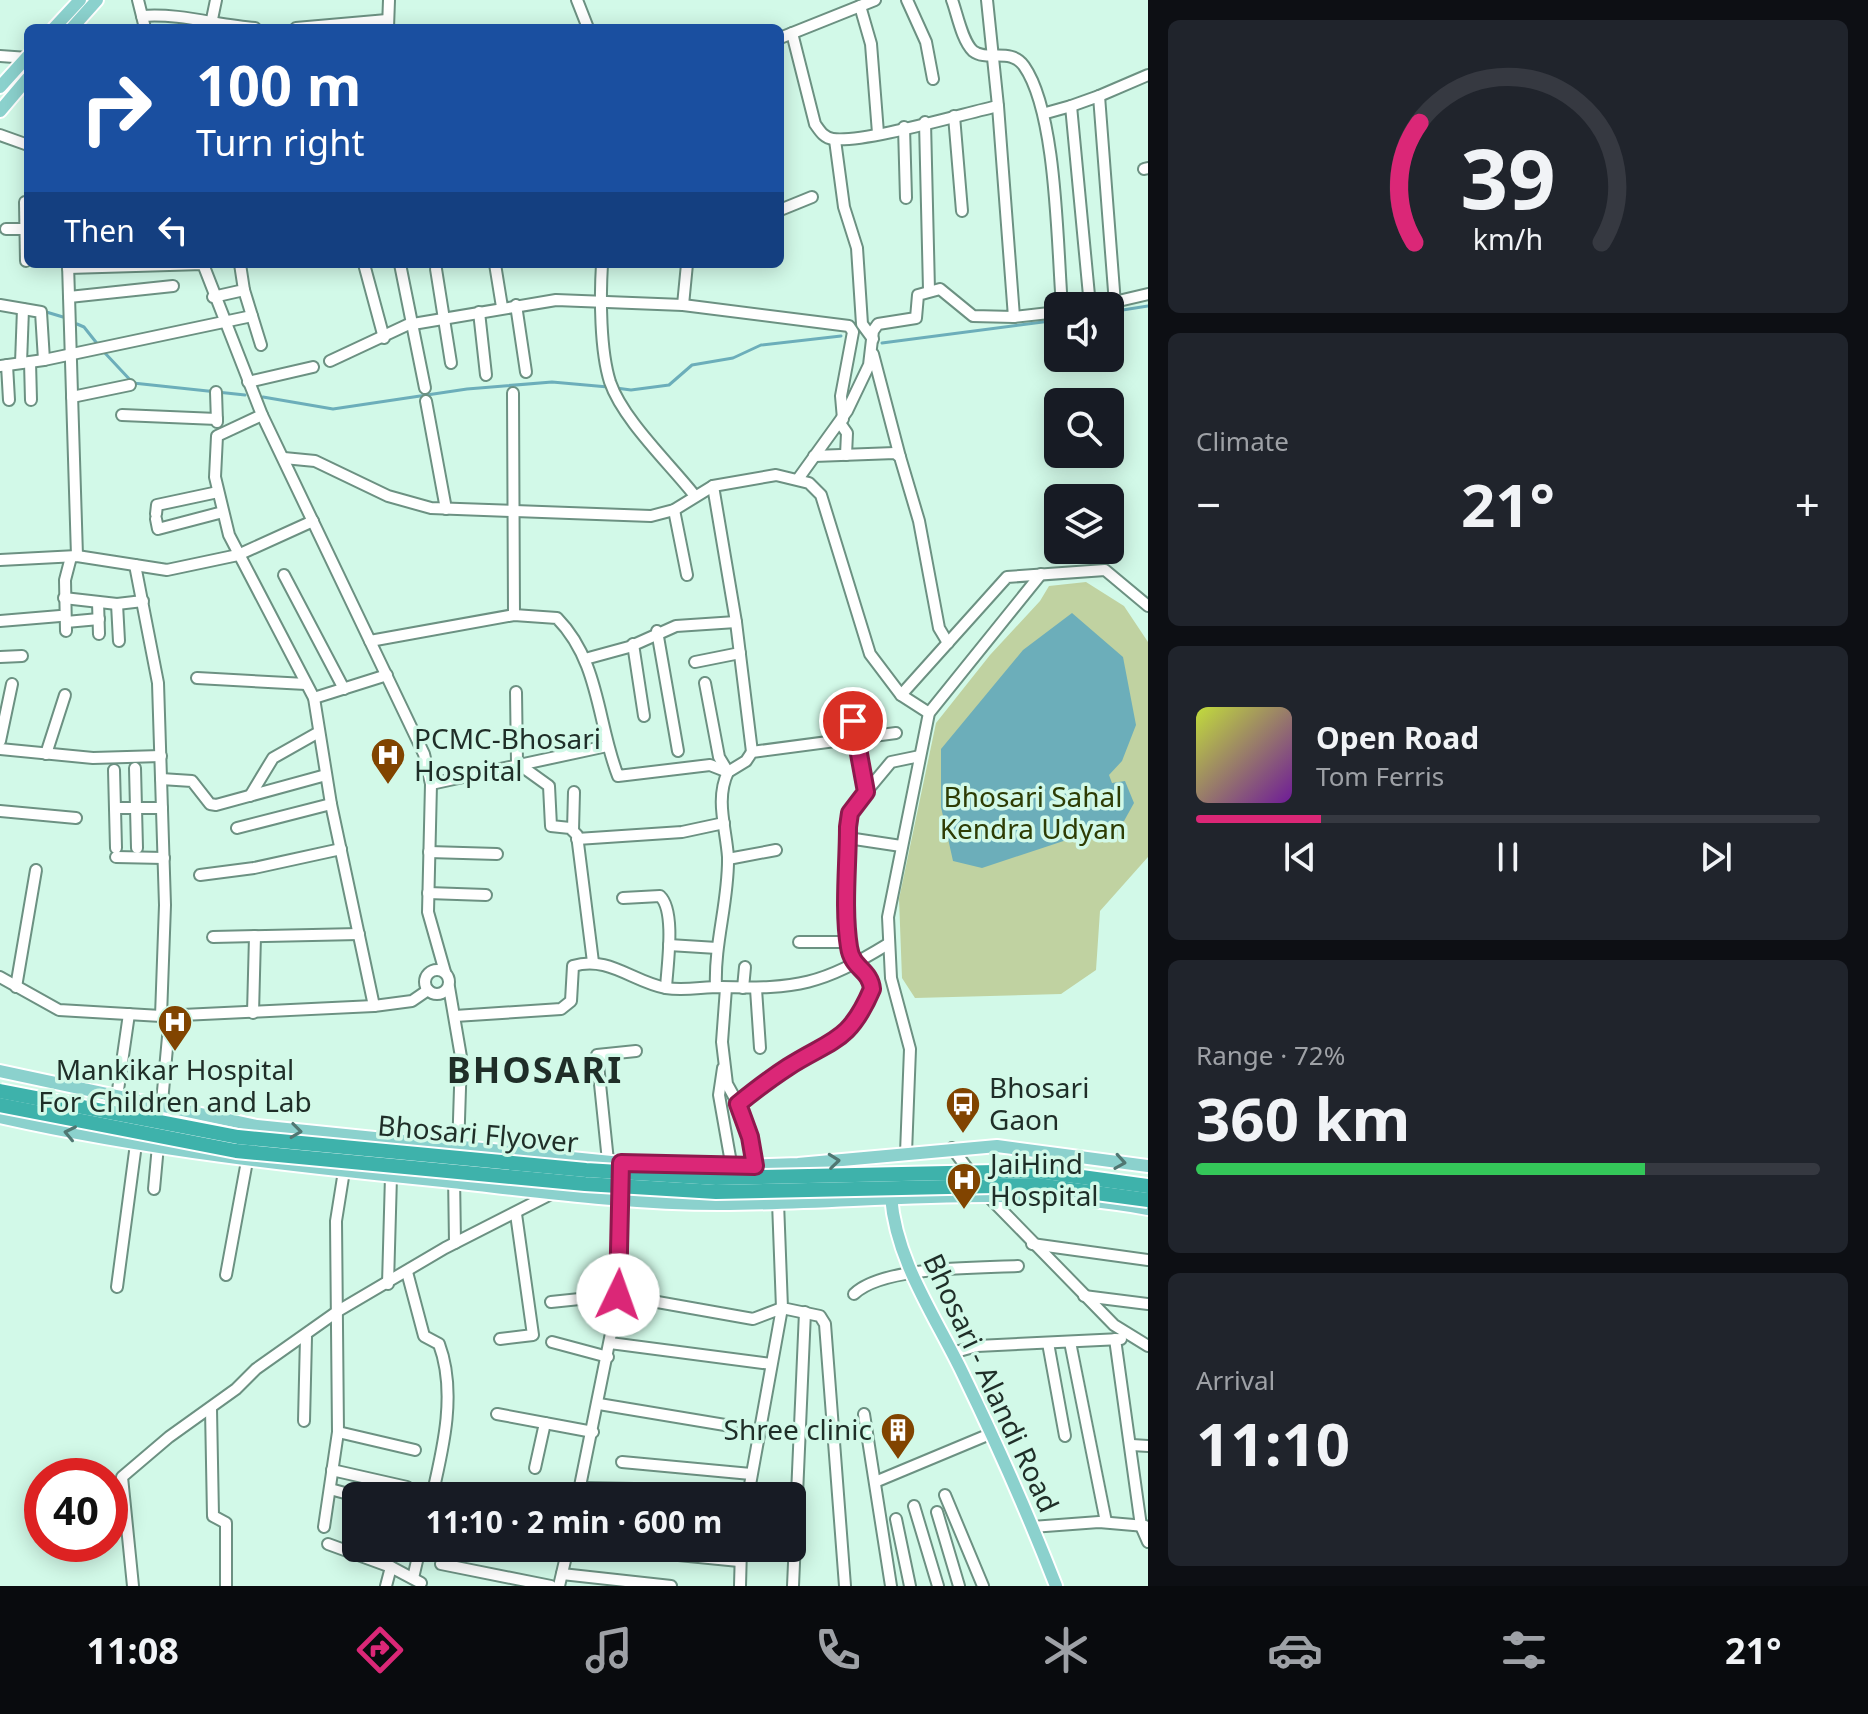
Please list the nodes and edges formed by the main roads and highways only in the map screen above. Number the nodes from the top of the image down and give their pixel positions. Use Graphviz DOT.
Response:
graph roads {
  1 [pos="80,0"];
  2 [pos="97,0"];
  3 [pos="58,24"];
  4 [pos="76,24"];
  5 [pos="24,61"];
  6 [pos="24,83"];
  7 [pos="0,87"];
  8 [pos="0,111"];
  9 [pos="0,1071"];
  10 [pos="0,1091"];
  11 [pos="0,1105"];
  12 [pos="0,1117"];
  13 [pos="1148,1166"];
  14 [pos="1148,1186"];
  15 [pos="891,1197"];
  16 [pos="1148,1200"];
  17 [pos="1148,1209"];
  18 [pos="1056,1586"];
  1 -- 3 [label="main road"];
  2 -- 4 [label="main road"];
  5 -- 7 [label="main road"];
  6 -- 8 [label="main road"];
  9 -- 13 [label="main road, one-way"];
  10 -- 14 [label="highway, Bhosari Flyover, bridge"];
  11 -- 16 [label="highway, Bhosari Flyover, bridge"];
  15 -- 12 [label="main road, one-way"];
  15 -- 17 [label="main road"];
  15 -- 18 [label="main road, Bhosari - Alandi Road"];
}
